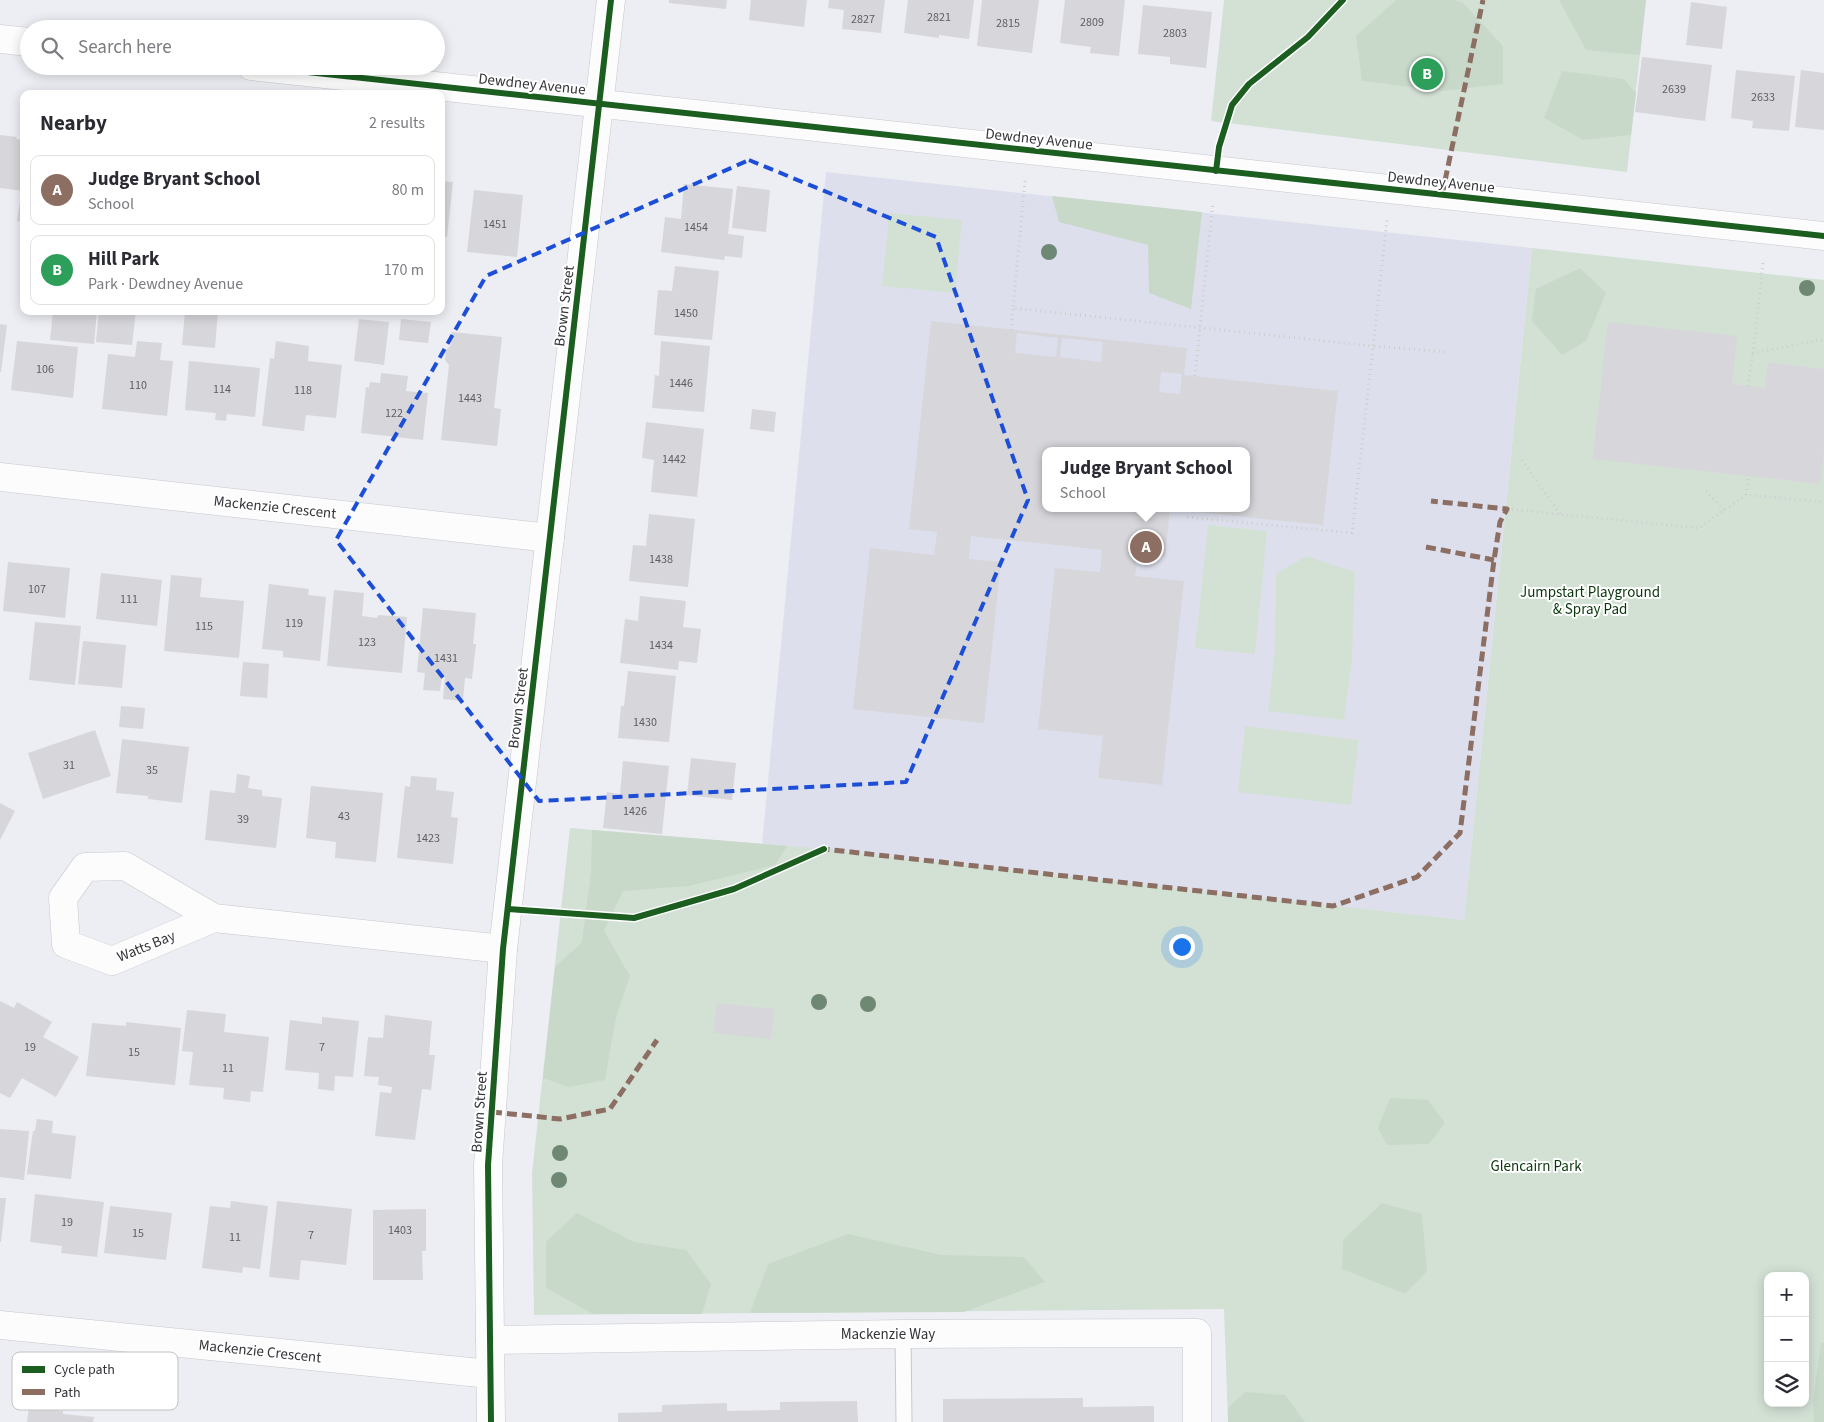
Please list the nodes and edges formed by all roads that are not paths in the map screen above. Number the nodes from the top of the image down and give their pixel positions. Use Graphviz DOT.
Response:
graph roads {
  1 [pos="612,0"];
  2 [pos="0,39"];
  3 [pos="20,41"];
  4 [pos="334,75"];
  5 [pos="600,104"];
  6 [pos="1824,236"];
  7 [pos="0,477"];
  8 [pos="550,538"];
  9 [pos="214,918"];
  10 [pos="503,949"];
  11 [pos="0,1325"];
  12 [pos="903,1334"];
  13 [pos="490,1340"];
  14 [pos="490,1374"];
  15 [pos="491,1422"];
  16 [pos="904,1422"];
  17 [pos="1198,1422"];
  1 -- 5 [label="street, Brown Street"];
  2 -- 3 [label="street"];
  4 -- 5 [label="street, Dewdney Avenue"];
  5 -- 6 [label="street, Dewdney Avenue"];
  5 -- 8 [label="street, Brown Street"];
  7 -- 8 [label="street, Mackenzie Crescent"];
  8 -- 10 [label="street, Brown Street"];
  9 -- 9 [label="street, Watts Bay"];
  9 -- 10 [label="street, Watts Bay"];
  10 -- 13 [label="street, Brown Street"];
  11 -- 14 [label="street, Mackenzie Crescent"];
  12 -- 13 [label="street, Mackenzie Way"];
  12 -- 16 [label="lane"];
  12 -- 17 [label="street, Mackenzie Way"];
  13 -- 14 [label="street, Brown Street"];
  14 -- 15 [label="street, Brown Street"];
}
